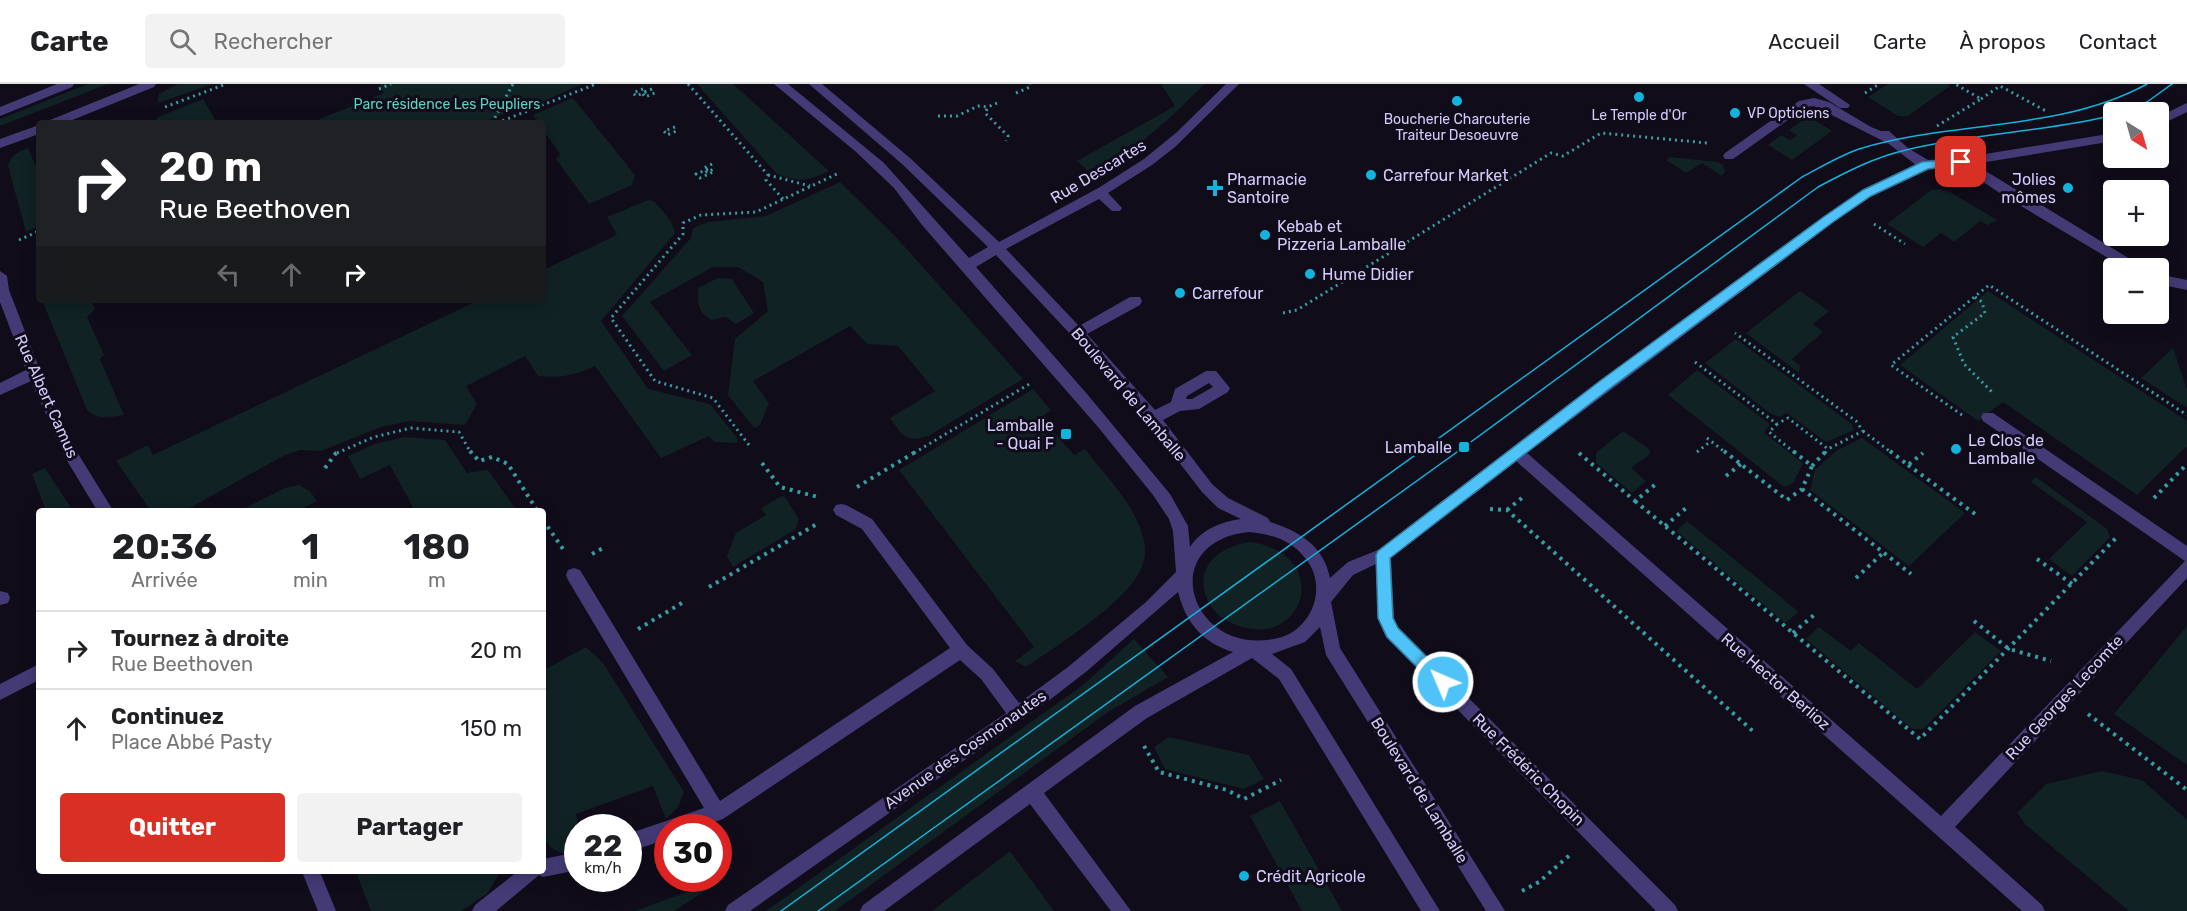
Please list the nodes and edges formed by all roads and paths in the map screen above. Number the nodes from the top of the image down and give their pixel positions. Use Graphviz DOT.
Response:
graph roads {
  1 [pos="68,84"];
  2 [pos="150,84"];
  3 [pos="226,84"];
  4 [pos="391,84"];
  5 [pos="513,84"];
  6 [pos="596,84"];
  7 [pos="688,84"];
  8 [pos="780,84"];
  9 [pos="815,84"];
  10 [pos="1030,84"];
  11 [pos="1233,84"];
  12 [pos="1810,84"];
  13 [pos="1955,84"];
  14 [pos="588,85"];
  15 [pos="2000,85"];
  16 [pos="379,89"];
  17 [pos="1016,93"];
  18 [pos="1981,99"];
  19 [pos="0,100"];
  20 [pos="997,103"];
  21 [pos="18,105"];
  22 [pos="2187,106"];
  23 [pos="988,107"];
  24 [pos="162,108"];
  25 [pos="2046,111"];
  26 [pos="0,112"];
  27 [pos="938,116"];
  28 [pos="2169,116"];
  29 [pos="61,120"];
  30 [pos="494,120"];
  31 [pos="504,120"];
  32 [pos="1938,126"];
  33 [pos="36,130"];
  34 [pos="2103,139"];
  35 [pos="1006,141"];
  36 [pos="1893,141"];
  37 [pos="1712,143"];
  38 [pos="0,144"];
  39 [pos="1729,156"];
  40 [pos="1961,162"];
  41 [pos="712,164"];
  42 [pos="1926,165"];
  43 [pos="708,169"];
  44 [pos="839,173"];
  45 [pos="768,174"];
  46 [pos="811,186"];
  47 [pos="1099,192"];
  48 [pos="783,199"];
  49 [pos="1116,208"];
  50 [pos="1874,224"];
  51 [pos="36,232"];
  52 [pos="19,240"];
  53 [pos="1905,244"];
  54 [pos="997,248"];
  55 [pos="2118,258"];
  56 [pos="968,265"];
  57 [pos="0,276"];
  58 [pos="2169,281"];
  59 [pos="1989,285"];
  60 [pos="2187,285"];
  61 [pos="1975,297"];
  62 [pos="1135,301"];
  63 [pos="1283,313"];
  64 [pos="1078,333"];
  65 [pos="1735,333"];
  66 [pos="1695,362"];
  67 [pos="34,373"];
  68 [pos="1034,381"];
  69 [pos="0,389"];
  70 [pos="1178,405"];
  71 [pos="2187,415"];
  72 [pos="1988,417"];
  73 [pos="1153,418"];
  74 [pos="1777,424"];
  75 [pos="1863,431"];
  76 [pos="1707,438"];
  77 [pos="1711,441"];
  78 [pos="749,445"];
  79 [pos="1828,448"];
  80 [pos="1516,452"];
  81 [pos="1697,452"];
  82 [pos="1579,453"];
  83 [pos="1923,453"];
  84 [pos="762,463"];
  85 [pos="1741,464"];
  86 [pos="2187,464"];
  87 [pos="1908,465"];
  88 [pos="1812,466"];
  89 [pos="325,468"];
  90 [pos="1726,476"];
  91 [pos="1656,484"];
  92 [pos="853,489"];
  93 [pos="1802,489"];
  94 [pos="1528,494"];
  95 [pos="822,498"];
  96 [pos="1635,501"];
  97 [pos="105,508"];
  98 [pos="535,508"];
  99 [pos="1686,508"];
  100 [pos="841,510"];
  101 [pos="1507,510"];
  102 [pos="1976,514"];
  103 [pos="2134,519"];
  104 [pos="1522,526"];
  105 [pos="1665,526"];
  106 [pos="1271,527"];
  107 [pos="1884,552"];
  108 [pos="1383,555"];
  109 [pos="2187,555"];
  110 [pos="2037,559"];
  111 [pos="2187,567"];
  112 [pos="574,574"];
  113 [pos="1184,574"];
  114 [pos="1911,574"];
  115 [pos="1856,578"];
  116 [pos="2072,584"];
  117 [pos="709,587"];
  118 [pos="1323,601"];
  119 [pos="682,603"];
  120 [pos="1814,615"];
  121 [pos="1974,621"];
  122 [pos="1793,633"];
  123 [pos="614,643"];
  124 [pos="1253,649"];
  125 [pos="2009,649"];
  126 [pos="961,650"];
  127 [pos="2051,661"];
  128 [pos="36,674"];
  129 [pos="0,692"];
  130 [pos="2086,713"];
  131 [pos="1017,714"];
  132 [pos="1755,733"];
  133 [pos="1138,738"];
  134 [pos="1281,780"];
  135 [pos="2187,790"];
  136 [pos="1032,792"];
  137 [pos="717,813"];
  138 [pos="714,814"];
  139 [pos="1942,828"];
  140 [pos="1593,834"];
  141 [pos="564,864"];
  142 [pos="546,867"];
  143 [pos="312,874"];
  144 [pos="528,874"];
  145 [pos="1522,891"];
  146 [pos="327,911"];
  147 [pos="481,911"];
  148 [pos="734,911"];
  149 [pos="869,911"];
  150 [pos="1122,911"];
  151 [pos="1431,911"];
  152 [pos="1496,911"];
  153 [pos="1669,911"];
  154 [pos="2036,911"];
  1 -- 21 [label="street"];
  2 -- 29 [label="street"];
  3 -- 24 [label="path"];
  4 -- 16 [label="path"];
  5 -- 30 [label="path"];
  6 -- 14 [label="path"];
  7 -- 45 [label="path"];
  8 -- 56 [label="street"];
  9 -- 54 [label="street, Boulevard de Lamballe"];
  10 -- 17 [label="path"];
  11 -- 47 [label="street, Rue Descartes"];
  12 -- 36 [label="street"];
  13 -- 18 [label="path"];
  14 -- 31 [label="path"];
  15 -- 18 [label="path"];
  15 -- 25 [label="path"];
  18 -- 32 [label="path"];
  19 -- 21 [label="street"];
  20 -- 23 [label="path"];
  21 -- 26 [label="street"];
  22 -- 28 [label="street"];
  23 -- 27 [label="path"];
  23 -- 35 [label="path"];
  33 -- 38 [label="street"];
  34 -- 40 [label="street"];
  36 -- 39 [label="street"];
  36 -- 42 [label="street"];
  37 -- 63 [label="path"];
  40 -- 42 [label="street"];
  40 -- 55 [label="street"];
  41 -- 43 [label="path"];
  42 -- 80 [label="street"];
  44 -- 46 [label="path"];
  45 -- 46 [label="path"];
  45 -- 48 [label="path"];
  46 -- 48 [label="path"];
  47 -- 49 [label="street"];
  47 -- 54 [label="street, Rue Descartes"];
  48 -- 78 [label="path"];
  50 -- 53 [label="path"];
  51 -- 52 [label="path"];
  54 -- 56 [label="street"];
  54 -- 64 [label="street, Boulevard de Lamballe"];
  56 -- 113 [label="street"];
  57 -- 67 [label="street, Rue Albert Camus"];
  58 -- 60 [label="street"];
  59 -- 71 [label="path"];
  61 -- 72 [label="path"];
  62 -- 64 [label="street"];
  64 -- 73 [label="street, Boulevard de Lamballe"];
  65 -- 75 [label="path"];
  66 -- 74 [label="path"];
  67 -- 69 [label="street"];
  67 -- 97 [label="street, Rue Albert Camus"];
  68 -- 92 [label="path"];
  70 -- 70 [label="street"];
  70 -- 73 [label="street"];
  72 -- 103 [label="street"];
  73 -- 106 [label="street, Boulevard de Lamballe"];
  74 -- 79 [label="path"];
  74 -- 88 [label="path"];
  75 -- 79 [label="path"];
  75 -- 87 [label="path"];
  76 -- 77 [label="path"];
  77 -- 81 [label="path"];
  77 -- 85 [label="path"];
  79 -- 88 [label="path"];
  80 -- 108 [label="street"];
  80 -- 139 [label="street, Rue Hector Berlioz"];
  82 -- 96 [label="path"];
  83 -- 87 [label="path"];
  84 -- 95 [label="path"];
  85 -- 90 [label="path"];
  85 -- 93 [label="path"];
  86 -- 103 [label="path"];
  87 -- 102 [label="path"];
  88 -- 93 [label="path"];
  89 -- 98 [label="path"];
  91 -- 96 [label="path"];
  93 -- 107 [label="path"];
  94 -- 101 [label="path"];
  96 -- 105 [label="path"];
  99 -- 105 [label="path"];
  100 -- 117 [label="path"];
  100 -- 126 [label="street"];
  103 -- 109 [label="street"];
  103 -- 116 [label="path"];
  104 -- 132 [label="path"];
  105 -- 122 [label="path"];
  106 -- 113 [label="street"];
  106 -- 118 [label="street"];
  107 -- 114 [label="path"];
  107 -- 115 [label="path"];
  108 -- 118 [label="street"];
  108 -- 140 [label="street, Rue Frédéric Chopin"];
  110 -- 116 [label="path"];
  111 -- 139 [label="street, Rue Georges Lecomte"];
  112 -- 123 [label="street"];
  113 -- 124 [label="street"];
  113 -- 131 [label="street, Avenue des Cosmonautes"];
  116 -- 125 [label="path"];
  118 -- 124 [label="street"];
  118 -- 152 [label="street, Boulevard de Lamballe"];
  119 -- 123 [label="path"];
  120 -- 122 [label="path"];
  121 -- 125 [label="path"];
  122 -- 125 [label="path"];
  123 -- 137 [label="street"];
  124 -- 136 [label="street"];
  124 -- 151 [label="street"];
  125 -- 127 [label="path"];
  126 -- 131 [label="street"];
  126 -- 137 [label="street"];
  128 -- 129 [label="street"];
  130 -- 135 [label="path"];
  131 -- 148 [label="street, Avenue des Cosmonautes"];
  133 -- 134 [label="path"];
  136 -- 149 [label="street"];
  136 -- 150 [label="street"];
  137 -- 138 [label="street"];
  139 -- 154 [label="street, Rue Hector Berlioz"];
  140 -- 145 [label="path"];
  140 -- 153 [label="street, Rue Frédéric Chopin"];
  141 -- 142 [label="street"];
  143 -- 146 [label="street"];
  144 -- 147 [label="street"];
}
